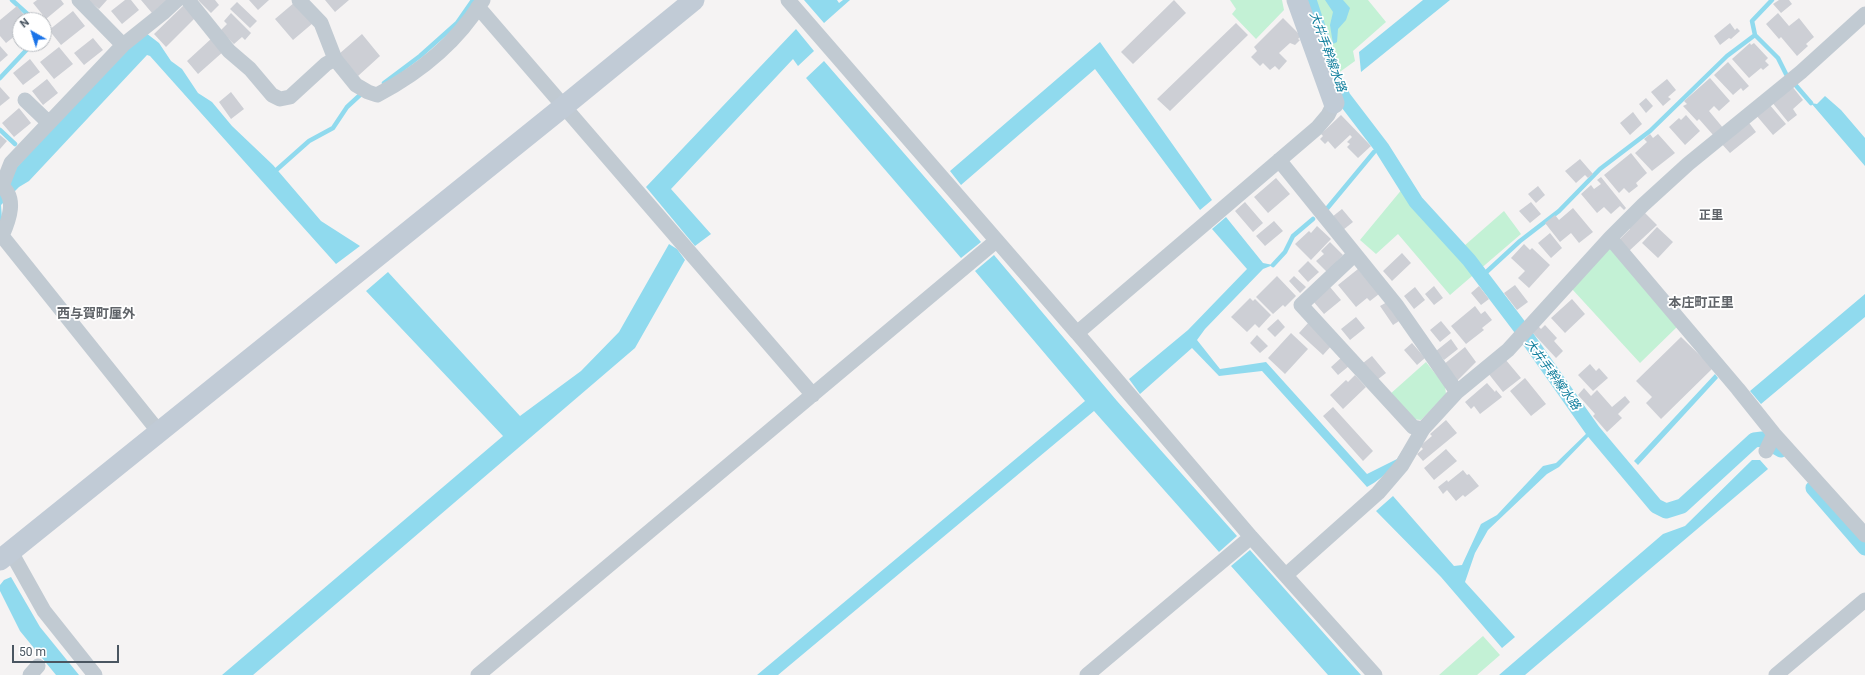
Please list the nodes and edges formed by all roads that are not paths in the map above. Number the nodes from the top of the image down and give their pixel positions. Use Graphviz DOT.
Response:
graph roads {
  1 [pos="79,0"];
  2 [pos="177,0"];
  3 [pos="188,0"];
  4 [pos="300,0"];
  5 [pos="694,0"];
  6 [pos="788,0"];
  7 [pos="1297,0"];
  8 [pos="481,4"];
  9 [pos="1865,14"];
  10 [pos="123,45"];
  11 [pos="335,59"];
  12 [pos="25,100"];
  13 [pos="1334,103"];
  14 [pos="564,107"];
  15 [pos="49,123"];
  16 [pos="1279,160"];
  17 [pos="4,190"];
  18 [pos="1,237"];
  19 [pos="1610,238"];
  20 [pos="996,241"];
  21 [pos="1354,255"];
  22 [pos="1076,333"];
  23 [pos="1457,392"];
  24 [pos="813,395"];
  25 [pos="1423,429"];
  26 [pos="159,432"];
  27 [pos="1774,434"];
  28 [pos="1766,451"];
  29 [pos="1865,535"];
  30 [pos="1251,537"];
  31 [pos="5,556"];
  32 [pos="1286,575"];
  33 [pos="1865,600"];
  34 [pos="95,675"];
  35 [pos="478,675"];
  36 [pos="1087,675"];
  37 [pos="1375,675"];
  38 [pos="1776,675"];
  1 -- 10 [label="street"];
  2 -- 10 [label="street"];
  3 -- 11 [label="street"];
  4 -- 11 [label="street"];
  5 -- 14 [label="street"];
  6 -- 20 [label="street"];
  7 -- 13 [label="street"];
  8 -- 11 [label="street"];
  8 -- 14 [label="street"];
  9 -- 19 [label="street"];
  10 -- 15 [label="street"];
  12 -- 15 [label="street"];
  13 -- 16 [label="street"];
  14 -- 24 [label="street"];
  14 -- 26 [label="street"];
  15 -- 17 [label="street"];
  16 -- 21 [label="street"];
  16 -- 22 [label="street"];
  17 -- 18 [label="street"];
  18 -- 26 [label="street"];
  19 -- 23 [label="street"];
  19 -- 27 [label="street"];
  20 -- 22 [label="street"];
  20 -- 24 [label="street"];
  21 -- 23 [label="street"];
  21 -- 25 [label="street"];
  22 -- 30 [label="street"];
  23 -- 25 [label="street"];
  24 -- 35 [label="street"];
  25 -- 32 [label="street"];
  26 -- 31 [label="street"];
  27 -- 28 [label="street"];
  27 -- 29 [label="street"];
  30 -- 32 [label="street"];
  30 -- 36 [label="street"];
  31 -- 34 [label="street"];
  32 -- 37 [label="street"];
  33 -- 38 [label="street"];
}
